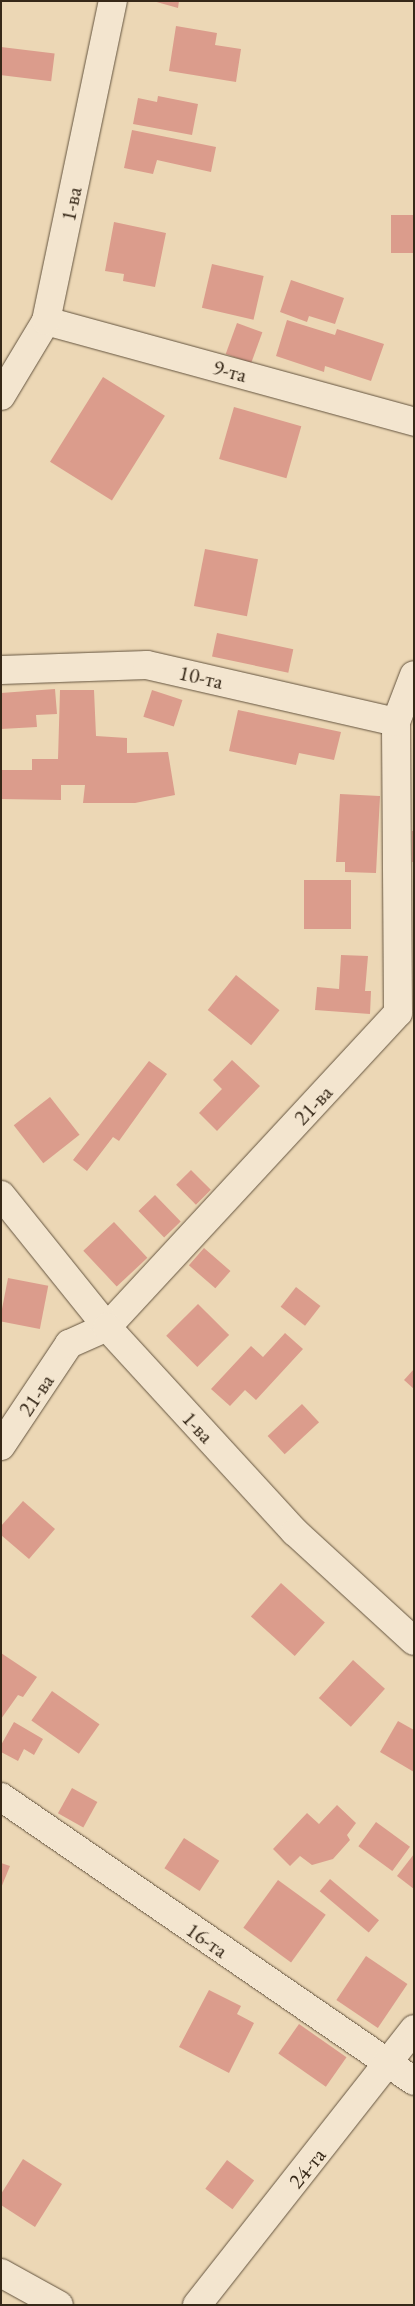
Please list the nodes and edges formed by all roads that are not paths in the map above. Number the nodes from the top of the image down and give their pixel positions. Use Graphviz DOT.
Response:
graph roads {
  1 [pos="113,1"];
  2 [pos="46,321"];
  3 [pos="1,396"];
  4 [pos="414,422"];
  5 [pos="1,670"];
  6 [pos="414,675"];
  7 [pos="396,722"];
  8 [pos="406,1015"];
  9 [pos="1,1195"];
  10 [pos="107,1327"];
  11 [pos="1,1446"];
  12 [pos="414,1641"];
  13 [pos="1,1797"];
  14 [pos="414,2029"];
  15 [pos="388,2066"];
  16 [pos="414,2081"];
  17 [pos="1,2273"];
  18 [pos="59,2305"];
  19 [pos="197,2305"];
  1 -- 2 [label="street, 1-ва"];
  2 -- 3 [label="street, 1-ва"];
  2 -- 4 [label="street, 9-та"];
  5 -- 7 [label="street, 10-та"];
  6 -- 7 [label="street, 21-ва"];
  7 -- 8 [label="street, 21-ва"];
  8 -- 10 [label="street, 21-ва"];
  9 -- 10 [label="street, 1-ва"];
  10 -- 11 [label="street, 21-ва"];
  10 -- 12 [label="street, 1-ва"];
  13 -- 15 [label="street, 16-та"];
  14 -- 15 [label="street, 24-та"];
  15 -- 16 [label="street, 16-та"];
  15 -- 19 [label="street, 24-та"];
  17 -- 18 [label="street"];
}
